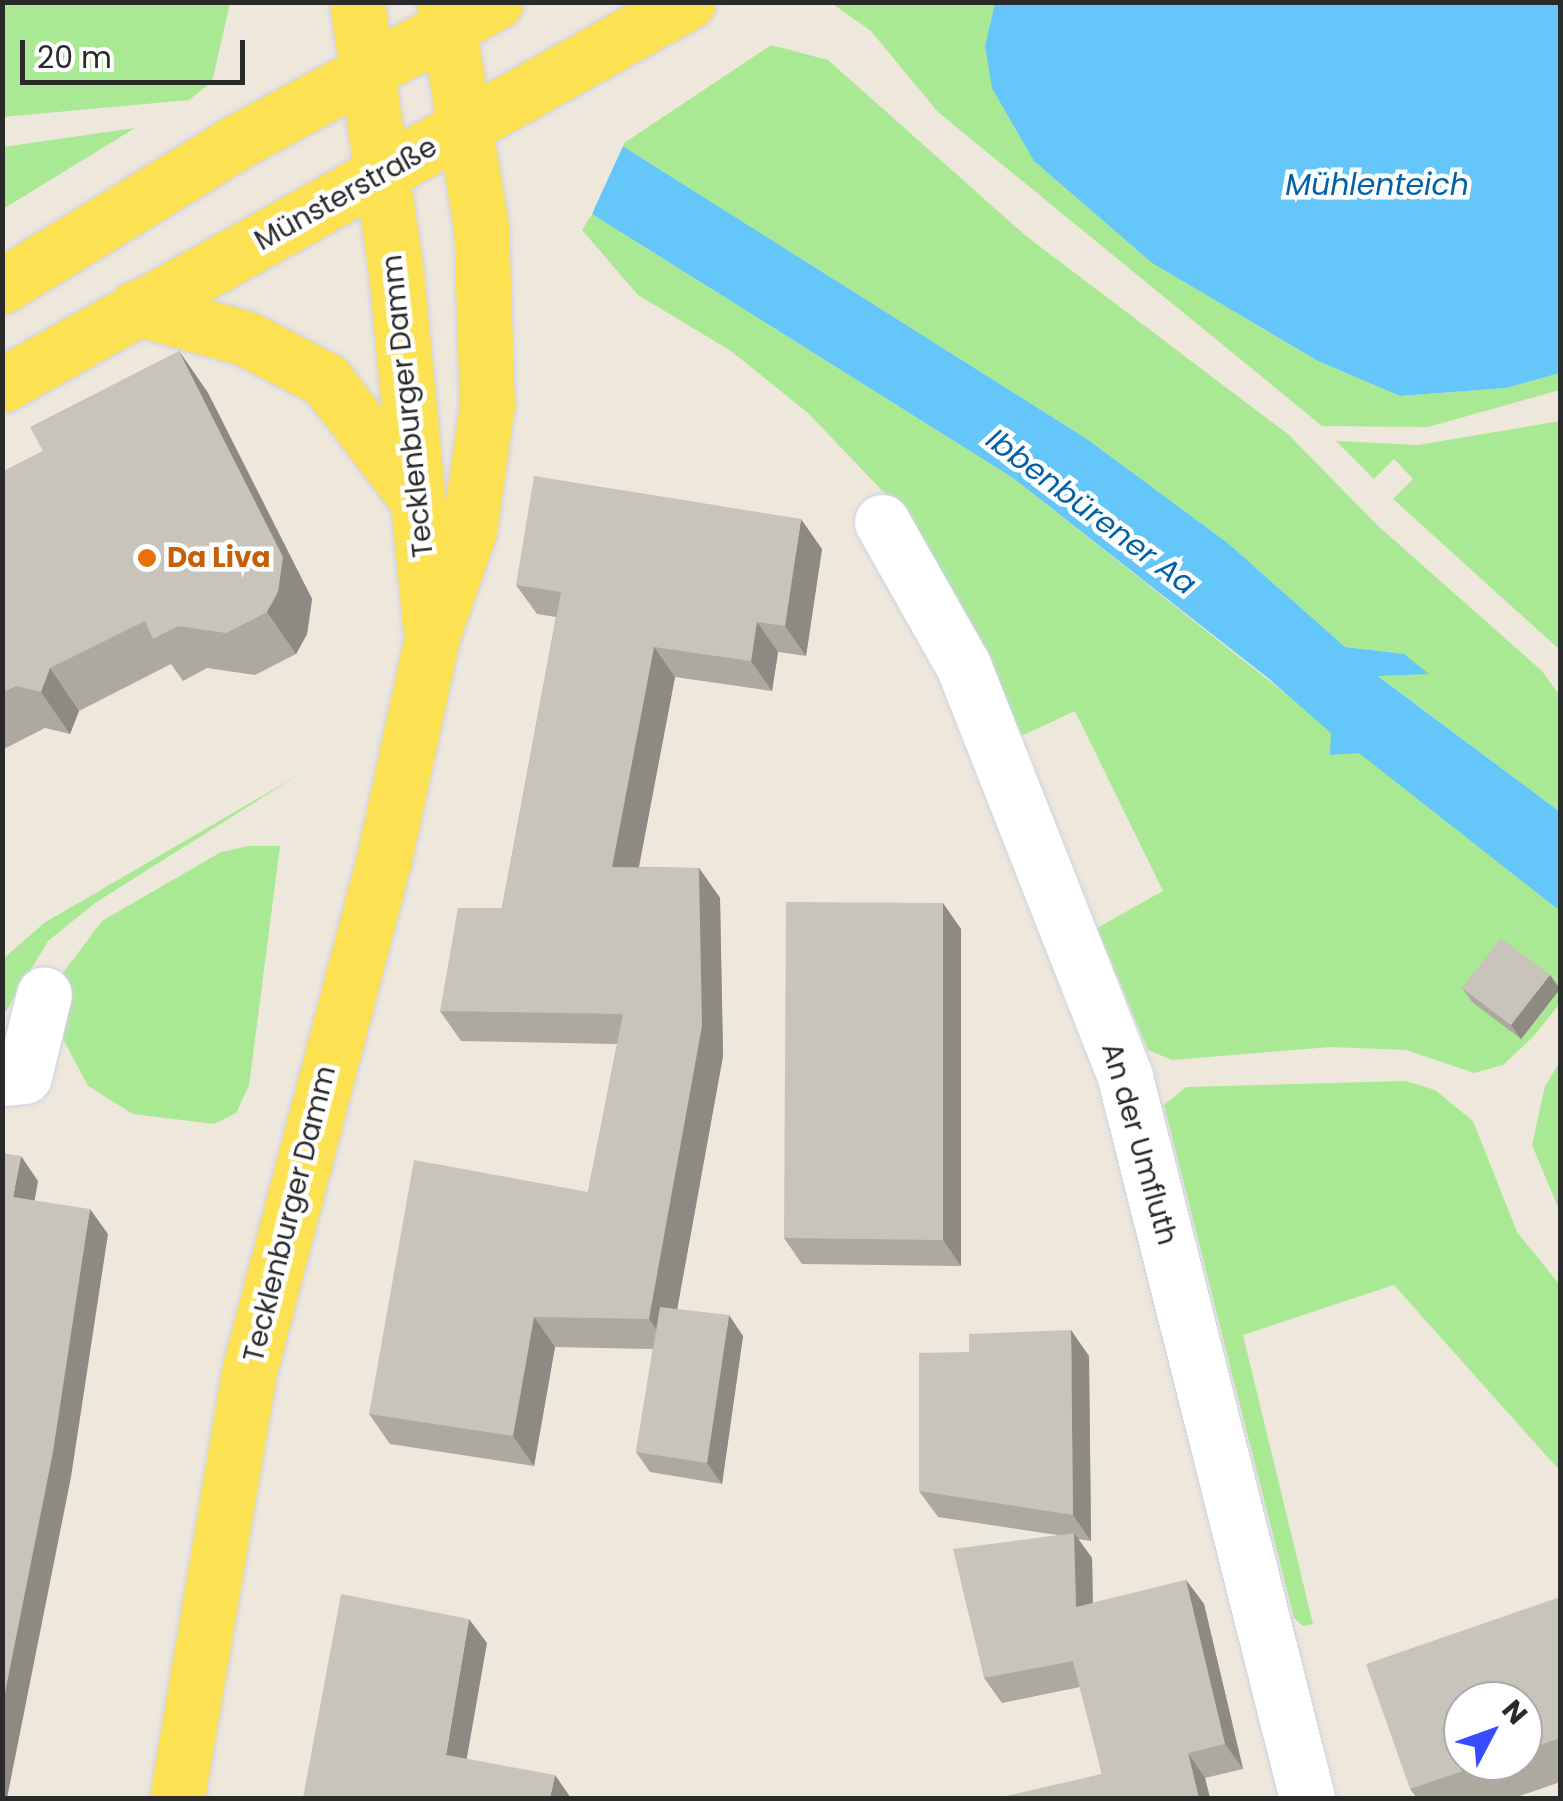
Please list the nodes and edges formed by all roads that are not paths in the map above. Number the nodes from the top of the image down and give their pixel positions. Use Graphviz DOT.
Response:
graph roads {
  1 [pos="357,2"];
  2 [pos="496,2"];
  3 [pos="688,2"];
  4 [pos="446,15"];
  5 [pos="368,72"];
  6 [pos="464,130"];
  7 [pos="381,175"];
  8 [pos="2,286"];
  9 [pos="136,308"];
  10 [pos="2,384"];
  11 [pos="416,498"];
  12 [pos="882,522"];
  13 [pos="432,636"];
  14 [pos="44,994"];
  15 [pos="2,1078"];
  16 [pos="178,1798"];
  17 [pos="1307,1798"];
  1 -- 5 [label="main road, Tecklenburger Damm"];
  2 -- 4 [label="main road"];
  3 -- 6 [label="main road, Münsterstraße"];
  4 -- 5 [label="main road"];
  4 -- 6 [label="main road, Tecklenburger Damm"];
  5 -- 7 [label="main road, Tecklenburger Damm"];
  5 -- 8 [label="main road"];
  6 -- 7 [label="main road, Münsterstraße"];
  6 -- 13 [label="main road, Tecklenburger Damm"];
  7 -- 9 [label="main road, Münsterstraße"];
  7 -- 11 [label="main road, Tecklenburger Damm"];
  9 -- 10 [label="main road, Münsterstraße"];
  9 -- 11 [label="main road"];
  11 -- 13 [label="main road, Tecklenburger Damm"];
  12 -- 17 [label="street, An der Umfluth"];
  13 -- 16 [label="main road, Tecklenburger Damm"];
  14 -- 15 [label="street"];
}
